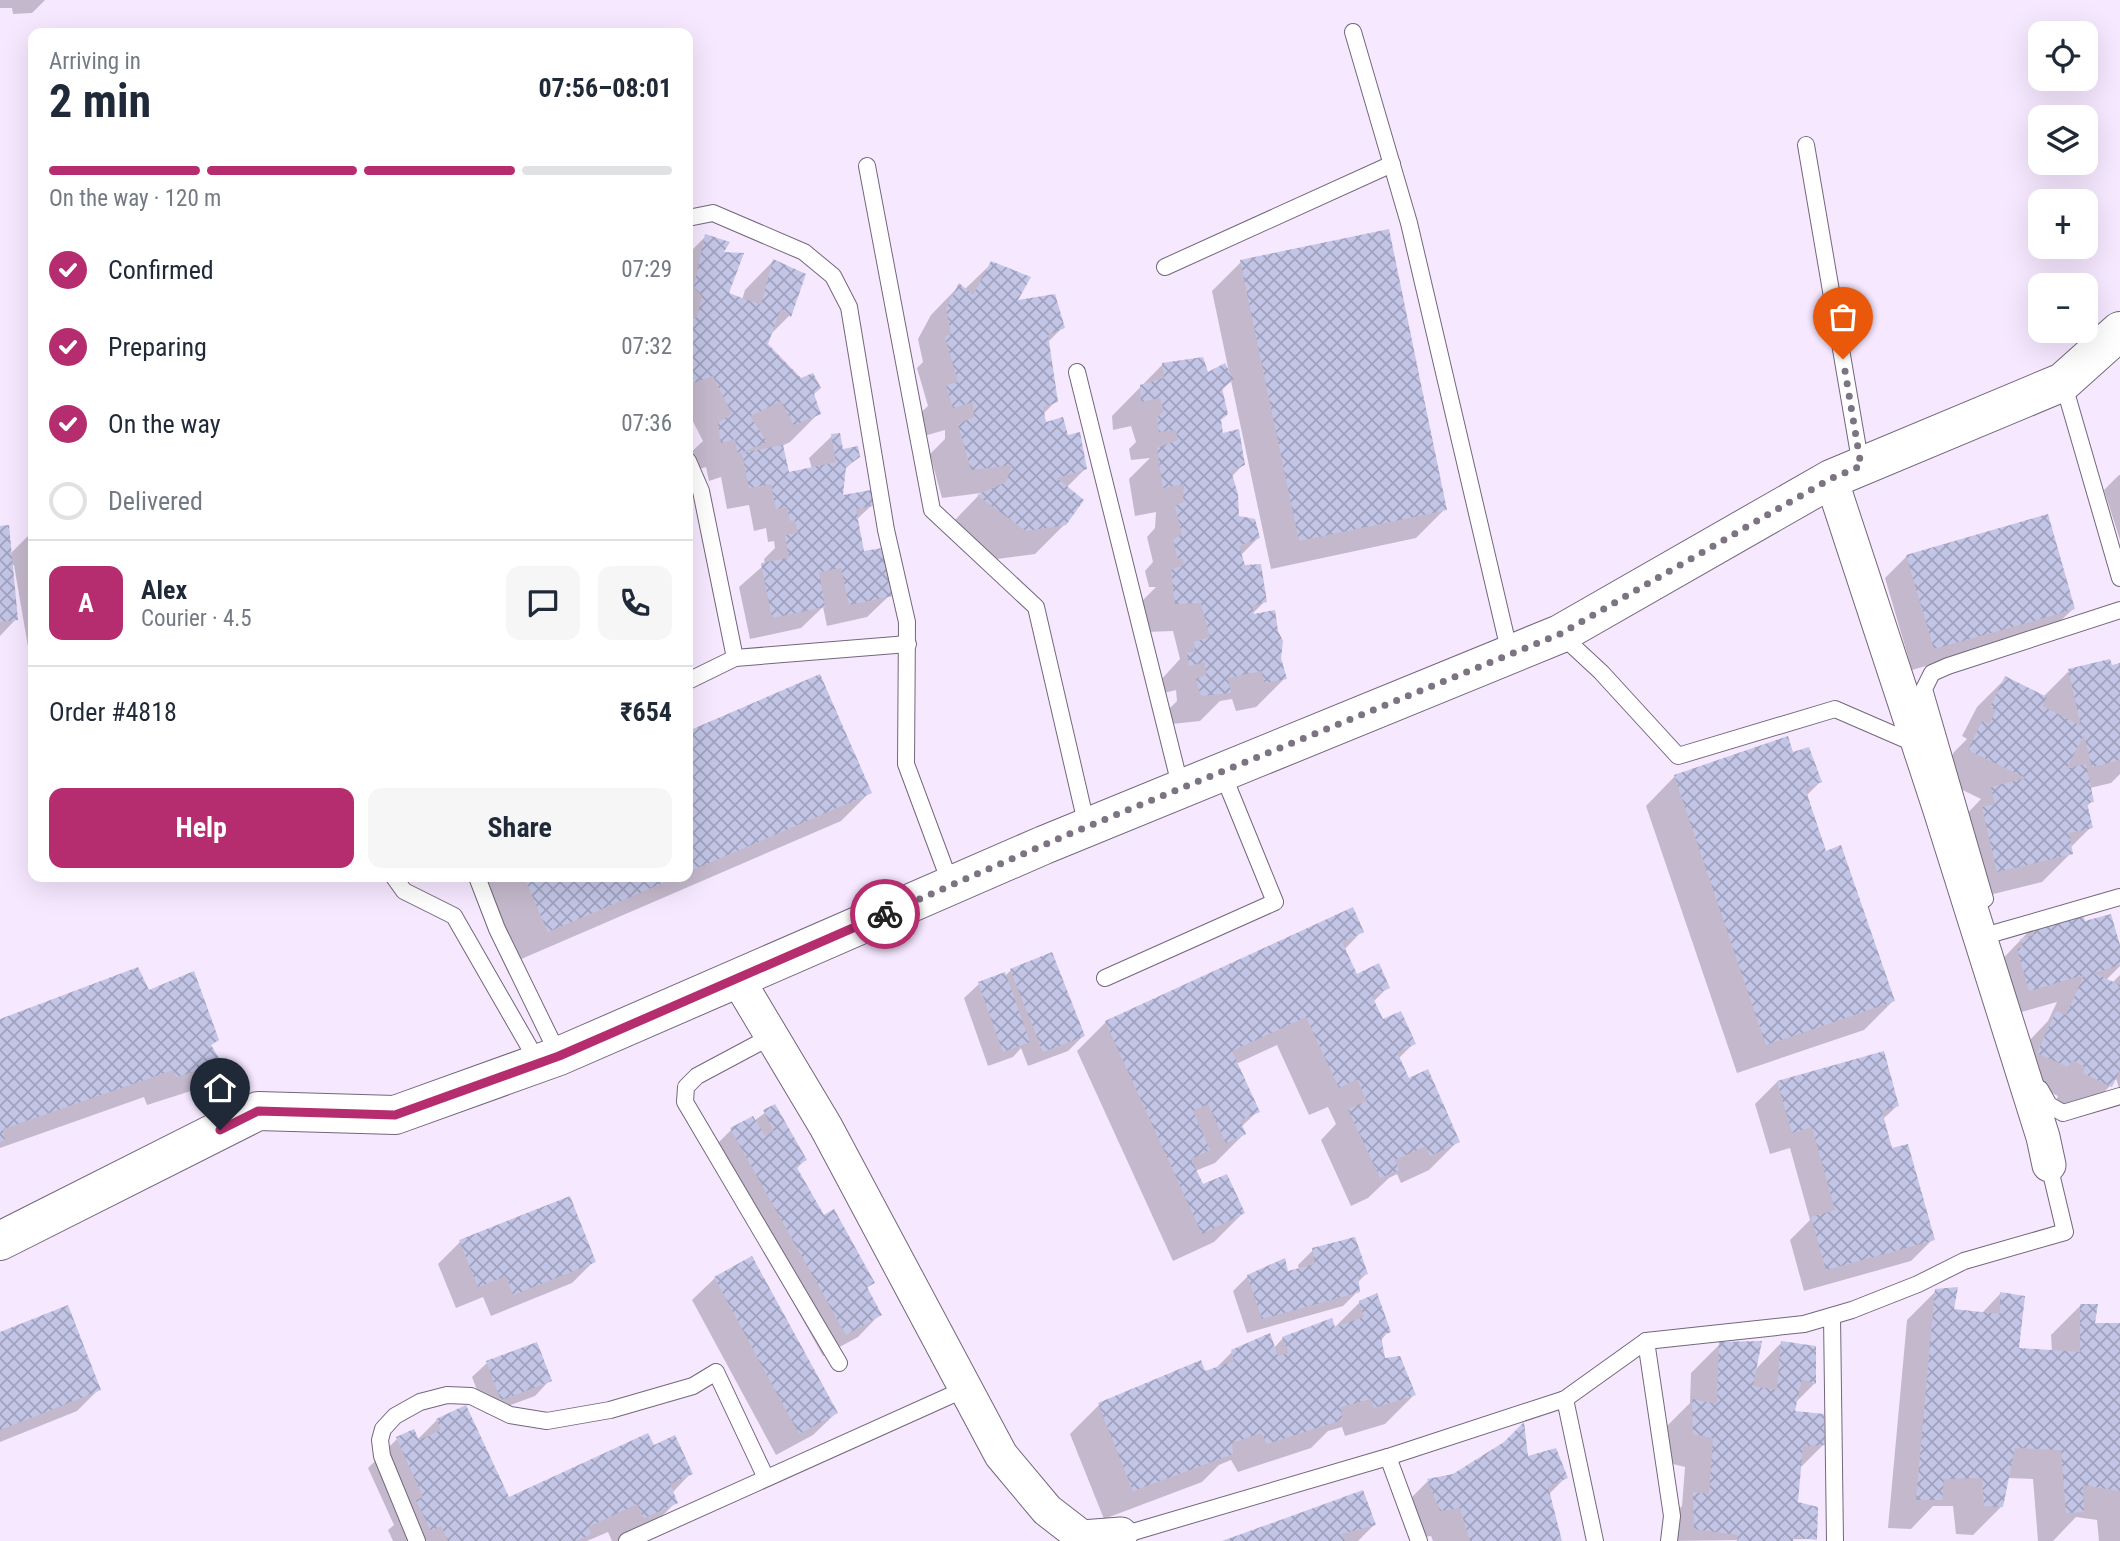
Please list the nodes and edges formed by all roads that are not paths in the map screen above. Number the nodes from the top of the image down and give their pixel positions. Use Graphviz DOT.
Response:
graph roads {
  1 [pos="1353,32"];
  2 [pos="1806,145"];
  3 [pos="1392,164"];
  4 [pos="867,166"];
  5 [pos="693,217"];
  6 [pos="1165,267"];
  7 [pos="2120,331"];
  8 [pos="1077,372"];
  9 [pos="2063,382"];
  10 [pos="1846,472"];
  11 [pos="693,473"];
  12 [pos="2120,578"];
  13 [pos="2120,610"];
  14 [pos="1560,634"];
  15 [pos="908,644"];
  16 [pos="1510,654"];
  17 [pos="735,658"];
  18 [pos="693,679"];
  19 [pos="1919,745"];
  20 [pos="1222,772"];
  21 [pos="1181,789"];
  22 [pos="1087,827"];
  23 [pos="398,882"];
  24 [pos="479,882"];
  25 [pos="951,885"];
  26 [pos="2120,897"];
  27 [pos="1995,933"];
  28 [pos="737,978"];
  29 [pos="1105,978"];
  30 [pos="772,1036"];
  31 [pos="549,1060"];
  32 [pos="2120,1096"];
  33 [pos="2049,1165"];
  34 [pos="0,1241"];
  35 [pos="1832,1315"];
  36 [pos="1646,1340"];
  37 [pos="839,1363"];
  38 [pos="965,1389"];
  39 [pos="1564,1399"];
  40 [pos="1388,1457"];
  41 [pos="766,1478"];
  42 [pos="1121,1534"];
  43 [pos="1083,1539"];
  44 [pos="417,1541"];
  45 [pos="627,1541"];
  46 [pos="1419,1541"];
  47 [pos="1594,1541"];
  48 [pos="1670,1541"];
  49 [pos="1835,1541"];
  1 -- 3 [label="lane"];
  2 -- 10 [label="lane"];
  3 -- 6 [label="lane"];
  3 -- 16 [label="lane"];
  4 -- 22 [label="lane"];
  5 -- 15 [label="lane"];
  7 -- 9 [label="street"];
  8 -- 21 [label="lane"];
  9 -- 10 [label="street"];
  9 -- 12 [label="lane"];
  10 -- 14 [label="street"];
  10 -- 19 [label="street"];
  11 -- 17 [label="lane"];
  13 -- 27 [label="lane"];
  14 -- 16 [label="street"];
  14 -- 19 [label="lane"];
  15 -- 17 [label="lane"];
  15 -- 25 [label="lane"];
  16 -- 20 [label="street"];
  17 -- 18 [label="lane"];
  19 -- 33 [label="street"];
  20 -- 21 [label="street"];
  20 -- 29 [label="lane"];
  21 -- 22 [label="street"];
  22 -- 25 [label="street"];
  23 -- 31 [label="lane"];
  24 -- 31 [label="lane"];
  25 -- 28 [label="street"];
  26 -- 27 [label="lane"];
  27 -- 32 [label="lane"];
  28 -- 30 [label="street"];
  28 -- 31 [label="street"];
  30 -- 37 [label="lane"];
  30 -- 38 [label="street"];
  31 -- 34 [label="street"];
  33 -- 35 [label="lane"];
  35 -- 36 [label="lane"];
  35 -- 49 [label="lane"];
  36 -- 39 [label="lane"];
  36 -- 48 [label="lane"];
  38 -- 41 [label="lane"];
  38 -- 43 [label="street"];
  39 -- 40 [label="lane"];
  39 -- 47 [label="lane"];
  40 -- 42 [label="lane"];
  40 -- 46 [label="lane"];
  41 -- 44 [label="lane"];
  41 -- 45 [label="lane"];
  42 -- 43 [label="street"];
}
